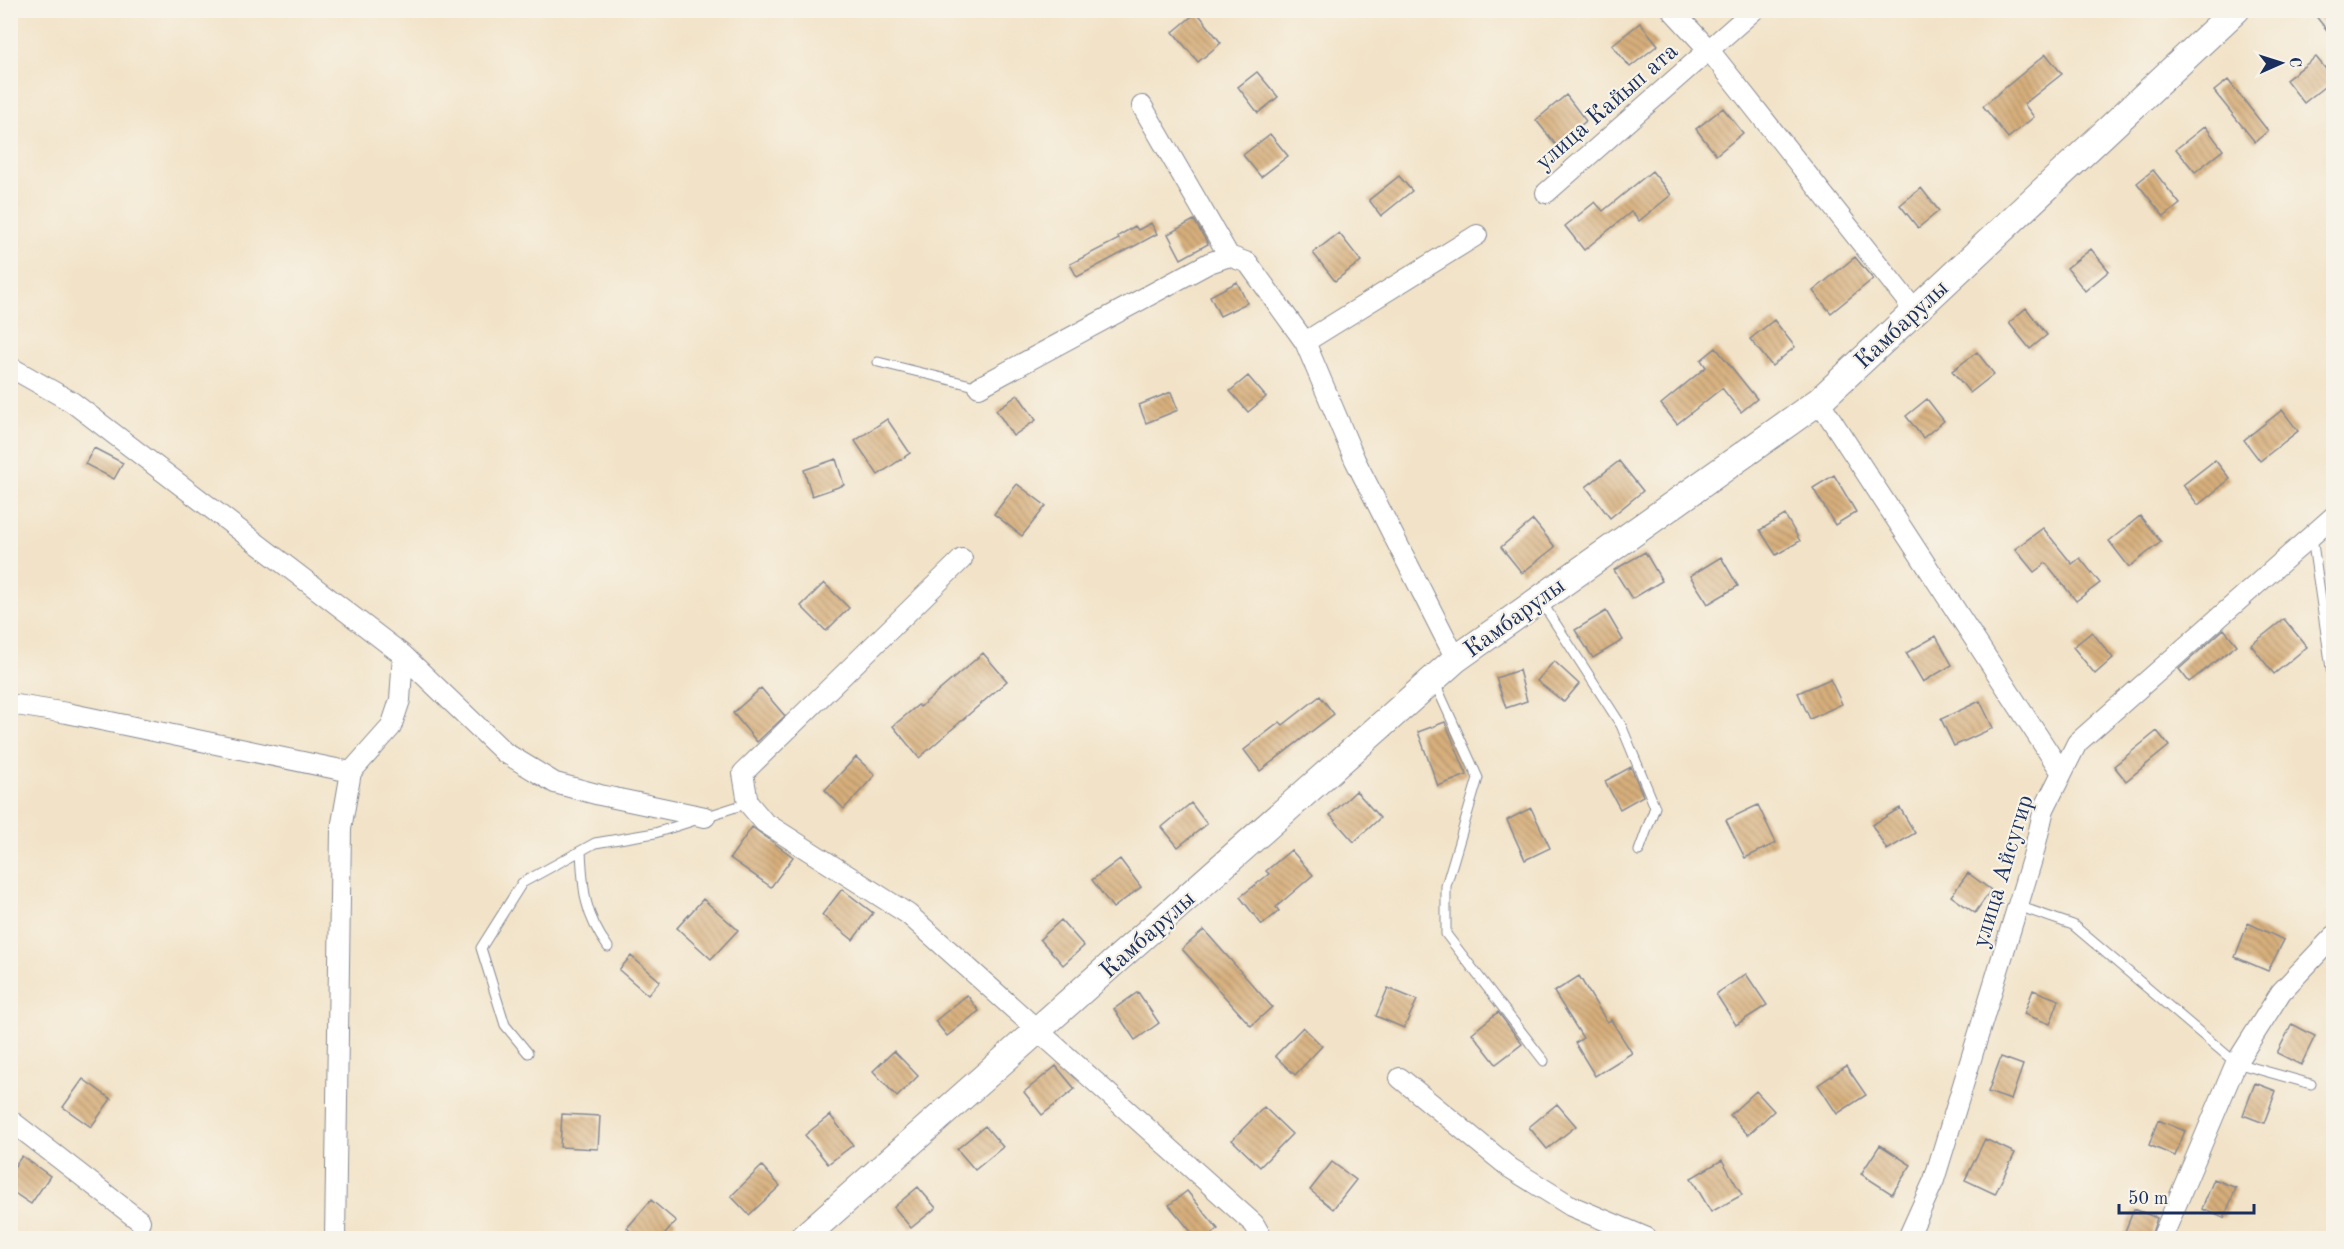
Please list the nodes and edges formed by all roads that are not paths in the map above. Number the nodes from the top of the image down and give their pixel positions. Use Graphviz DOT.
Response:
graph roads {
  1 [pos="1672,10"];
  2 [pos="1754,10"];
  3 [pos="2236,10"];
  4 [pos="1709,50"];
  5 [pos="1142,106"];
  6 [pos="1546,193"];
  7 [pos="1477,235"];
  8 [pos="1229,256"];
  9 [pos="1915,311"];
  10 [pos="1305,342"];
  11 [pos="878,362"];
  12 [pos="10,367"];
  13 [pos="979,387"];
  14 [pos="1819,401"];
  15 [pos="2334,516"];
  16 [pos="2312,537"];
  17 [pos="962,559"];
  18 [pos="1540,599"];
  19 [pos="403,655"];
  20 [pos="1456,659"];
  21 [pos="1433,679"];
  22 [pos="2334,689"];
  23 [pos="10,704"];
  24 [pos="351,772"];
  25 [pos="2062,773"];
  26 [pos="748,803"];
  27 [pos="705,817"];
  28 [pos="581,851"];
  29 [pos="1639,851"];
  30 [pos="2018,906"];
  31 [pos="2334,936"];
  32 [pos="608,946"];
  33 [pos="1039,1030"];
  34 [pos="528,1053"];
  35 [pos="1544,1060"];
  36 [pos="2236,1063"];
  37 [pos="1400,1078"];
  38 [pos="2311,1084"];
  39 [pos="10,1120"];
  40 [pos="140,1221"];
  41 [pos="335,1239"];
  42 [pos="802,1239"];
  43 [pos="1262,1239"];
  44 [pos="1647,1239"];
  45 [pos="1908,1239"];
  46 [pos="2162,1239"];
  1 -- 4 [label="street"];
  2 -- 4 [label="street, улица Кайып ата"];
  3 -- 9 [label="street, Камбарулы"];
  4 -- 6 [label="street, улица Кайып ата"];
  4 -- 9 [label="street"];
  5 -- 8 [label="street"];
  7 -- 10 [label="street"];
  8 -- 10 [label="street"];
  8 -- 13 [label="street"];
  9 -- 14 [label="street, Камбарулы"];
  10 -- 20 [label="street"];
  11 -- 13 [label="lane"];
  12 -- 19 [label="street"];
  14 -- 18 [label="street, Камбарулы"];
  14 -- 25 [label="street"];
  15 -- 16 [label="street, улица Айсугир"];
  16 -- 22 [label="lane"];
  16 -- 25 [label="street, улица Айсугир"];
  17 -- 26 [label="street"];
  18 -- 20 [label="street, Камбарулы"];
  18 -- 29 [label="lane"];
  19 -- 24 [label="street"];
  19 -- 27 [label="street"];
  20 -- 21 [label="street, Камбарулы"];
  21 -- 33 [label="street, Камбарулы"];
  21 -- 35 [label="lane"];
  23 -- 24 [label="street"];
  24 -- 41 [label="street"];
  25 -- 30 [label="street, улица Айсугир"];
  26 -- 27 [label="lane"];
  26 -- 33 [label="street"];
  27 -- 28 [label="lane"];
  28 -- 32 [label="lane"];
  28 -- 34 [label="lane"];
  30 -- 36 [label="lane"];
  30 -- 45 [label="street, улица Айсугир"];
  31 -- 36 [label="street"];
  33 -- 42 [label="street, Камбарулы"];
  33 -- 43 [label="street"];
  36 -- 38 [label="lane"];
  36 -- 46 [label="street"];
  37 -- 44 [label="street"];
  39 -- 40 [label="street"];
}
